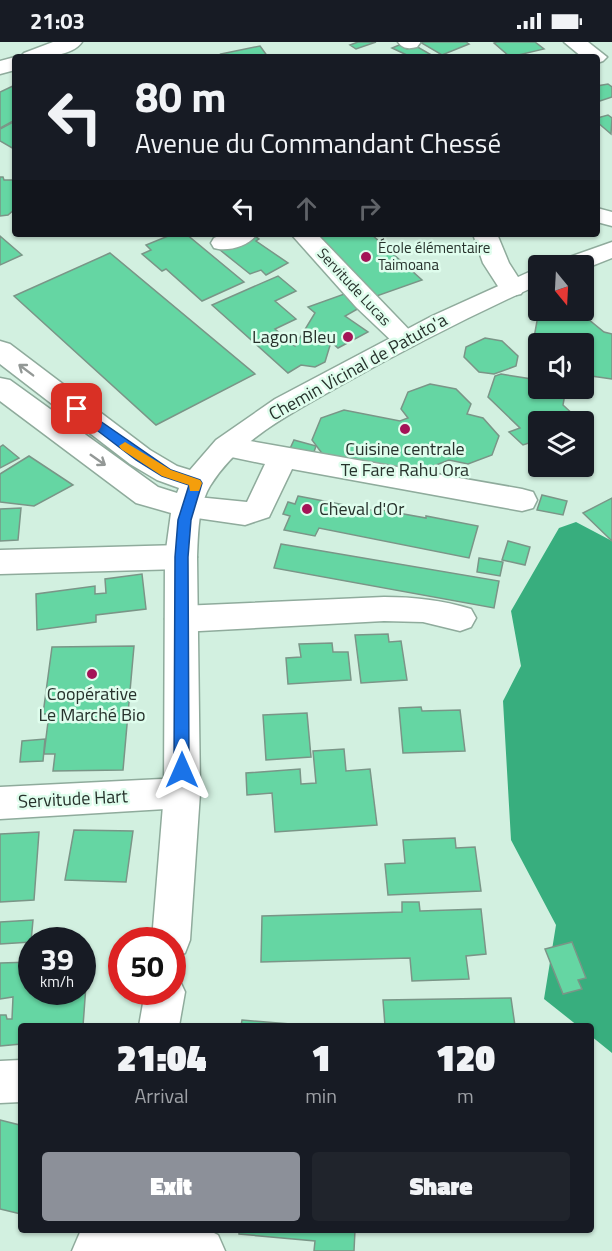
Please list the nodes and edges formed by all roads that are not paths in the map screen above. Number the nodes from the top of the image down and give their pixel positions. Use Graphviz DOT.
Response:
graph roads {
  1 [pos="72,42"];
  2 [pos="574,42"];
  3 [pos="39,54"];
  4 [pos="592,54"];
  5 [pos="306,237"];
  6 [pos="486,237"];
  7 [pos="612,249"];
  8 [pos="594,256"];
  9 [pos="528,281"];
  10 [pos="512,288"];
  11 [pos="405,339"];
  12 [pos="0,350"];
  13 [pos="0,387"];
  14 [pos="227,447"];
  15 [pos="283,457"];
  16 [pos="192,495"];
  17 [pos="522,500"];
  18 [pos="181,557"];
  19 [pos="0,562"];
  20 [pos="460,618"];
  21 [pos="181,619"];
  22 [pos="182,793"];
  23 [pos="0,802"];
  24 [pos="172,927"];
  25 [pos="163,1005"];
  26 [pos="160,1023"];
  27 [pos="18,1081"];
  28 [pos="0,1082"];
  29 [pos="0,1102"];
  30 [pos="18,1102"];
  31 [pos="100,1240"];
  32 [pos="202,1251"];
  1 -- 3 [label="main road"];
  2 -- 4 [label="main road"];
  5 -- 11 [label="main road, Servitude Lucas"];
  6 -- 10 [label="main road"];
  7 -- 8 [label="main road"];
  9 -- 10 [label="main road, Chemin Vicinal de Patuto'a"];
  10 -- 11 [label="main road, Chemin Vicinal de Patuto'a"];
  11 -- 14 [label="main road, Chemin Vicinal de Patuto'a"];
  16 -- 12 [label="main road, one-way"];
  13 -- 16 [label="main road, one-way"];
  14 -- 15 [label="main road"];
  14 -- 16 [label="main road, Chemin Vicinal de Patuto'a"];
  15 -- 16 [label="main road"];
  15 -- 17 [label="main road"];
  16 -- 18 [label="main road"];
  18 -- 19 [label="main road"];
  18 -- 21 [label="main road"];
  20 -- 21 [label="main road"];
  21 -- 22 [label="main road"];
  22 -- 23 [label="main road, Servitude Hart"];
  22 -- 24 [label="main road"];
  25 -- 26 [label="main road"];
  27 -- 28 [label="main road"];
  29 -- 30 [label="main road"];
  31 -- 32 [label="main road"];
}
